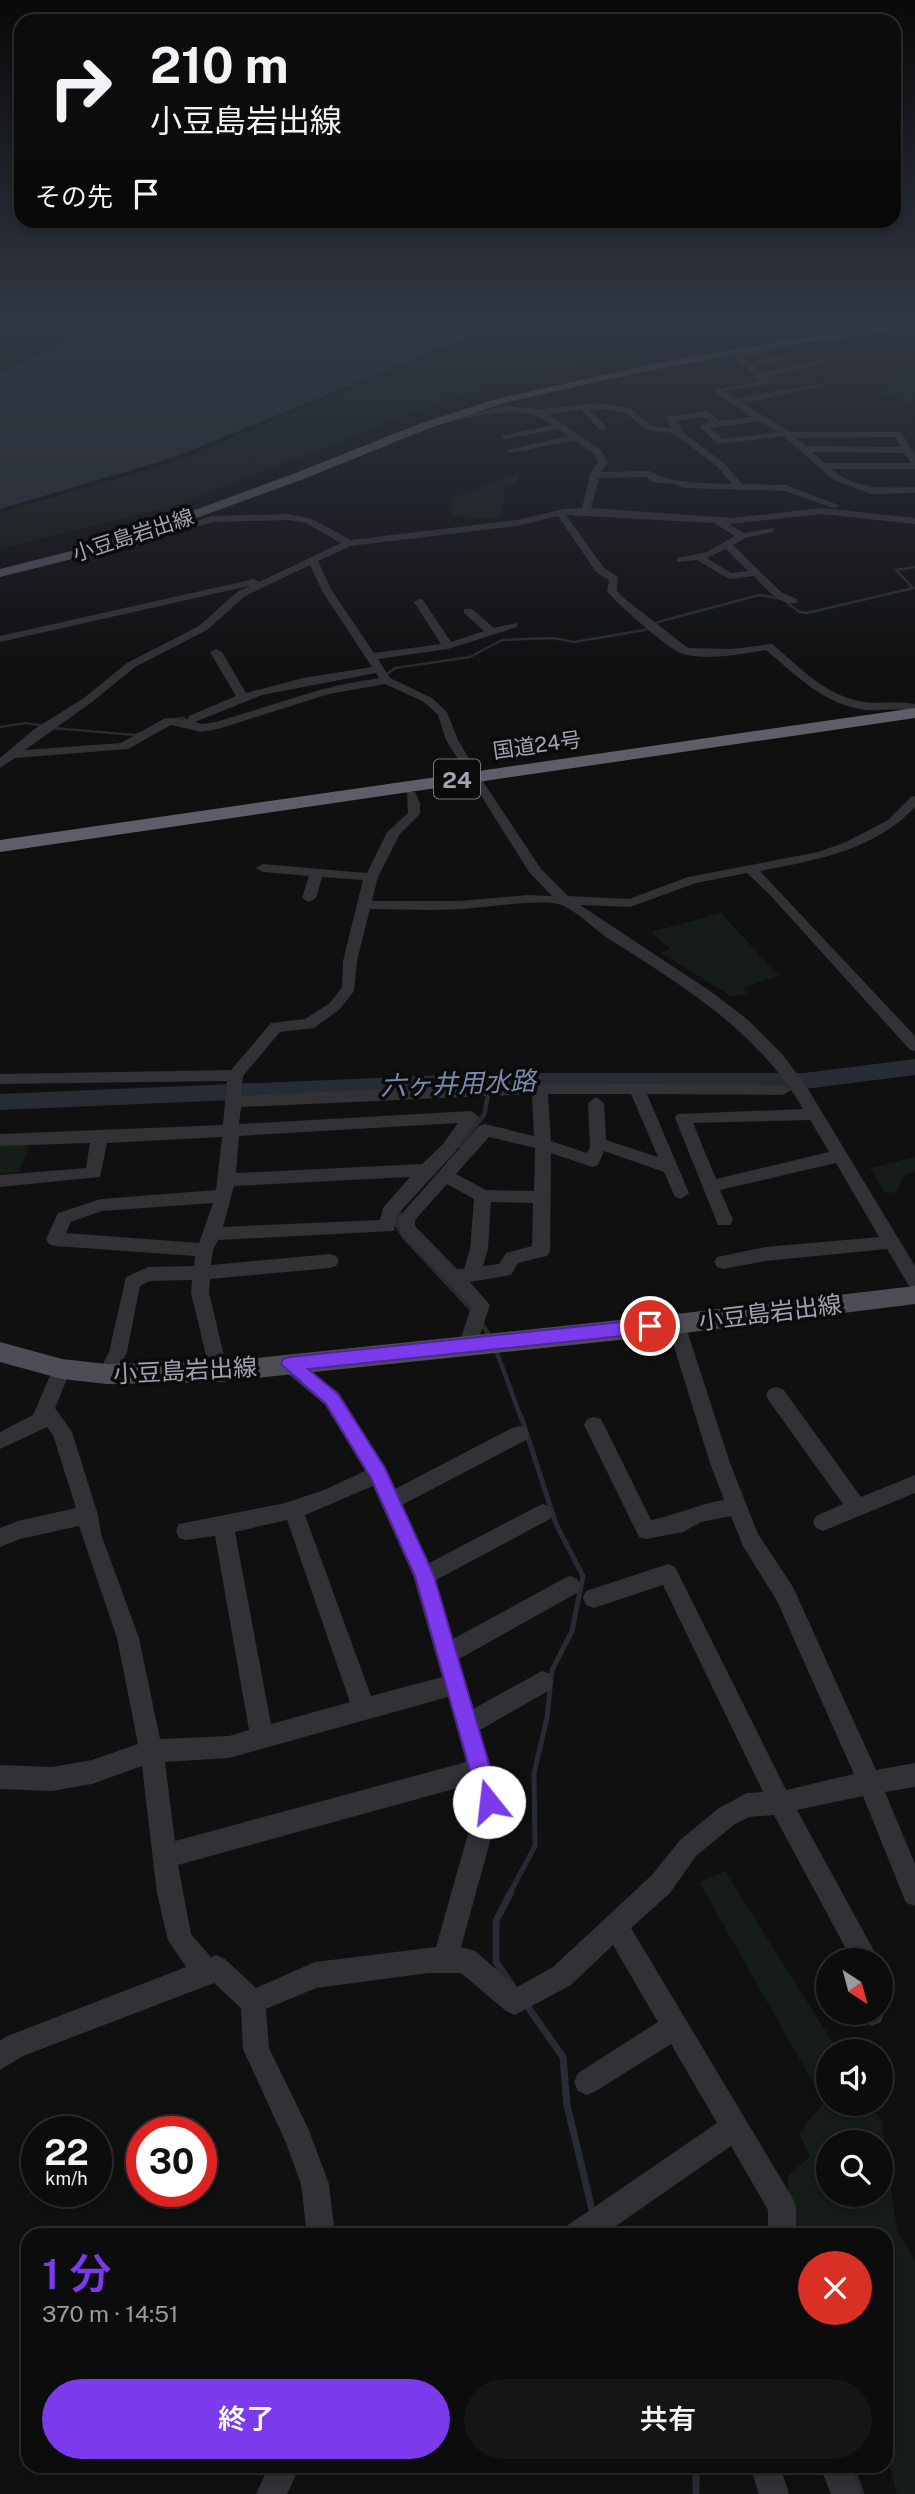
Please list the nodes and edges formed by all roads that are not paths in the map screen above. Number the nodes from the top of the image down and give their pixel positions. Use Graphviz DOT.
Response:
graph roads {
  1 [pos="392,438"];
  2 [pos="571,438"];
  3 [pos="580,438"];
  4 [pos="687,438"];
  5 [pos="717,438"];
  6 [pos="751,438"];
  7 [pos="792,438"];
  8 [pos="901,438"];
  9 [pos="721,442"];
  10 [pos="694,446"];
  11 [pos="804,449"];
  12 [pos="511,450"];
  13 [pos="908,450"];
  14 [pos="915,464"];
  15 [pos="822,466"];
  16 [pos="595,475"];
  17 [pos="841,480"];
  18 [pos="915,480"];
  19 [pos="739,486"];
  20 [pos="915,489"];
  21 [pos="586,511"];
  22 [pos="561,514"];
  23 [pos="852,514"];
  24 [pos="718,521"];
  25 [pos="915,521"];
  26 [pos="770,530"];
  27 [pos="742,536"];
  28 [pos="349,543"];
  29 [pos="727,545"];
  30 [pos="83,552"];
  31 [pos="698,556"];
  32 [pos="681,560"];
  33 [pos="313,561"];
  34 [pos="0,573"];
  35 [pos="756,573"];
  36 [pos="261,584"];
  37 [pos="793,601"];
  38 [pos="419,602"];
  39 [pos="468,611"];
  40 [pos="513,625"];
  41 [pos="492,632"];
  42 [pos="0,639"];
  43 [pos="448,646"];
  44 [pos="216,652"];
  45 [pos="372,656"];
  46 [pos="383,675"];
  47 [pos="243,697"];
  48 [pos="915,710"];
  49 [pos="193,719"];
  50 [pos="915,722"];
  51 [pos="13,754"];
  52 [pos="0,764"];
  53 [pos="476,781"];
  54 [pos="411,795"];
  55 [pos="913,808"];
  56 [pos="0,846"];
  57 [pos="0,855"];
  58 [pos="263,868"];
  59 [pos="750,869"];
  60 [pos="317,872"];
  61 [pos="371,877"];
  62 [pos="309,898"];
  63 [pos="564,900"];
  64 [pos="365,905"];
  65 [pos="914,1045"];
  66 [pos="235,1077"];
  67 [pos="0,1079"];
  68 [pos="637,1089"];
  69 [pos="783,1090"];
  70 [pos="540,1094"];
  71 [pos="234,1100"];
  72 [pos="596,1103"];
  73 [pos="814,1114"];
  74 [pos="230,1129"];
  75 [pos="99,1138"];
  76 [pos="0,1140"];
  77 [pos="598,1143"];
  78 [pos="543,1144"];
  79 [pos="840,1156"];
  80 [pos="670,1168"];
  81 [pos="426,1170"];
  82 [pos="445,1176"];
  83 [pos="0,1181"];
  84 [pos="711,1186"];
  85 [pos="225,1188"];
  86 [pos="681,1193"];
  87 [pos="483,1196"];
  88 [pos="542,1197"];
  89 [pos="724,1220"];
  90 [pos="388,1226"];
  91 [pos="213,1234"];
  92 [pos="892,1242"];
  93 [pos="423,1247"];
  94 [pos="204,1250"];
  95 [pos="330,1261"];
  96 [pos="723,1262"];
  97 [pos="202,1273"];
  98 [pos="471,1275"];
  99 [pos="453,1277"];
  100 [pos="915,1281"];
  101 [pos="915,1295"];
  102 [pos="676,1324"];
  103 [pos="468,1344"];
  104 [pos="0,1352"];
  105 [pos="289,1364"];
  106 [pos="62,1369"];
  107 [pos="219,1372"];
  108 [pos="107,1374"];
  109 [pos="776,1395"];
  110 [pos="45,1409"];
  111 [pos="594,1425"];
  112 [pos="0,1430"];
  113 [pos="519,1434"];
  114 [pos="0,1441"];
  115 [pos="378,1474"];
  116 [pos="915,1484"];
  117 [pos="390,1501"];
  118 [pos="738,1506"];
  119 [pos="857,1508"];
  120 [pos="294,1511"];
  121 [pos="542,1513"];
  122 [pos="89,1514"];
  123 [pos="822,1522"];
  124 [pos="224,1526"];
  125 [pos="186,1531"];
  126 [pos="0,1538"];
  127 [pos="424,1576"];
  128 [pos="570,1586"];
  129 [pos="594,1598"];
  130 [pos="447,1654"];
  131 [pos="542,1682"];
  132 [pos="455,1684"];
  133 [pos="364,1709"];
  134 [pos="467,1725"];
  135 [pos="262,1738"];
  136 [pos="151,1751"];
  137 [pos="481,1770"];
  138 [pos="915,1775"];
  139 [pos="0,1777"];
  140 [pos="870,1783"];
  141 [pos="780,1803"];
  142 [pos="164,1856"];
  143 [pos="915,1894"];
  144 [pos="617,1928"];
  145 [pos="859,1948"];
  146 [pos="445,1960"];
  147 [pos="208,1973"];
  148 [pos="253,2002"];
  149 [pos="675,2027"];
  150 [pos="0,2057"];
  151 [pos="587,2082"];
  152 [pos="735,2127"];
  153 [pos="320,2228"];
  154 [pos="588,2228"];
  155 [pos="782,2228"];
  156 [pos="282,2473"];
  157 [pos="767,2473"];
  158 [pos="838,2473"];
  159 [pos="271,2494"];
  160 [pos="774,2494"];
  161 [pos="846,2494"];
  1 -- 30 [label="main road, 小豆島岩出線"];
  2 -- 12 [label="street"];
  3 -- 16 [label="street"];
  4 -- 10 [label="street"];
  5 -- 9 [label="street"];
  6 -- 9 [label="street"];
  7 -- 11 [label="street"];
  8 -- 13 [label="street"];
  9 -- 10 [label="street"];
  10 -- 19 [label="street"];
  11 -- 13 [label="street"];
  11 -- 15 [label="street"];
  13 -- 14 [label="street"];
  14 -- 15 [label="street"];
  15 -- 17 [label="street"];
  16 -- 19 [label="street"];
  16 -- 21 [label="street"];
  17 -- 18 [label="street"];
  17 -- 20 [label="street"];
  18 -- 20 [label="street"];
  19 -- 23 [label="street"];
  21 -- 22 [label="street"];
  21 -- 24 [label="street"];
  22 -- 28 [label="street"];
  22 -- 48 [label="street"];
  23 -- 24 [label="street"];
  23 -- 25 [label="street"];
  24 -- 27 [label="street"];
  26 -- 27 [label="street"];
  27 -- 29 [label="street"];
  28 -- 30 [label="street"];
  28 -- 33 [label="street"];
  29 -- 31 [label="street"];
  29 -- 35 [label="street"];
  30 -- 34 [label="main road, 小豆島岩出線"];
  31 -- 32 [label="street"];
  31 -- 35 [label="street"];
  33 -- 36 [label="street"];
  33 -- 45 [label="street"];
  35 -- 37 [label="street"];
  36 -- 42 [label="street"];
  36 -- 51 [label="street"];
  38 -- 43 [label="street"];
  39 -- 41 [label="street"];
  40 -- 41 [label="street"];
  41 -- 43 [label="street"];
  43 -- 45 [label="street"];
  44 -- 47 [label="street"];
  45 -- 46 [label="street"];
  46 -- 47 [label="street"];
  46 -- 51 [label="street"];
  46 -- 53 [label="street"];
  47 -- 49 [label="street"];
  48 -- 53 [label="highway, 国道24号 / 24"];
  50 -- 53 [label="highway, 国道24号 / 24"];
  51 -- 52 [label="street"];
  53 -- 54 [label="highway, 国道24号 / 24"];
  53 -- 56 [label="highway, 国道24号 / 24"];
  53 -- 63 [label="street"];
  54 -- 57 [label="highway, 国道24号 / 24"];
  54 -- 61 [label="street"];
  55 -- 59 [label="street"];
  58 -- 60 [label="street"];
  59 -- 63 [label="street"];
  59 -- 65 [label="street"];
  60 -- 61 [label="street"];
  60 -- 62 [label="street"];
  61 -- 64 [label="street"];
  63 -- 64 [label="street"];
  63 -- 73 [label="street"];
  64 -- 66 [label="street"];
  66 -- 67 [label="street"];
  66 -- 71 [label="street"];
  68 -- 69 [label="street"];
  68 -- 71 [label="street"];
  68 -- 80 [label="street"];
  70 -- 78 [label="street"];
  71 -- 74 [label="street"];
  72 -- 77 [label="street"];
  73 -- 79 [label="street"];
  73 -- 84 [label="street"];
  74 -- 75 [label="street"];
  74 -- 81 [label="street"];
  74 -- 85 [label="street"];
  75 -- 76 [label="street"];
  75 -- 83 [label="street"];
  77 -- 78 [label="street"];
  77 -- 80 [label="street"];
  78 -- 82 [label="street"];
  78 -- 88 [label="street"];
  79 -- 84 [label="street"];
  79 -- 92 [label="street"];
  80 -- 86 [label="street"];
  81 -- 85 [label="street"];
  81 -- 90 [label="street"];
  82 -- 87 [label="street"];
  82 -- 93 [label="street"];
  84 -- 89 [label="street"];
  85 -- 91 [label="street"];
  85 -- 94 [label="street"];
  87 -- 88 [label="street"];
  87 -- 98 [label="street"];
  88 -- 98 [label="street"];
  90 -- 91 [label="street"];
  90 -- 93 [label="street"];
  91 -- 94 [label="street"];
  92 -- 96 [label="street"];
  92 -- 100 [label="street"];
  93 -- 99 [label="street"];
  94 -- 97 [label="street"];
  95 -- 97 [label="street"];
  97 -- 107 [label="street"];
  97 -- 108 [label="street"];
  98 -- 99 [label="street"];
  99 -- 103 [label="street"];
  101 -- 102 [label="main road, 小豆島岩出線"];
  102 -- 103 [label="main road, 小豆島岩出線"];
  102 -- 118 [label="street"];
  103 -- 105 [label="main road, 小豆島岩出線"];
  104 -- 106 [label="main road, 小豆島岩出線"];
  105 -- 107 [label="main road, 小豆島岩出線"];
  105 -- 115 [label="street"];
  106 -- 108 [label="main road, 小豆島岩出線"];
  106 -- 110 [label="street"];
  107 -- 108 [label="main road, 小豆島岩出線"];
  109 -- 119 [label="street"];
  110 -- 112 [label="street"];
  110 -- 114 [label="street"];
  110 -- 122 [label="street"];
  111 -- 118 [label="street"];
  113 -- 117 [label="street"];
  115 -- 117 [label="street"];
  115 -- 120 [label="street"];
  116 -- 119 [label="street"];
  117 -- 127 [label="street"];
  118 -- 140 [label="street"];
  119 -- 123 [label="street"];
  120 -- 124 [label="street"];
  120 -- 133 [label="street"];
  121 -- 127 [label="street"];
  122 -- 126 [label="street"];
  122 -- 136 [label="street"];
  124 -- 125 [label="street"];
  124 -- 135 [label="street"];
  127 -- 130 [label="street"];
  128 -- 130 [label="street"];
  129 -- 141 [label="street"];
  130 -- 132 [label="street"];
  131 -- 134 [label="street"];
  132 -- 133 [label="street"];
  132 -- 134 [label="street"];
  133 -- 135 [label="street"];
  134 -- 137 [label="street"];
  135 -- 136 [label="street"];
  136 -- 139 [label="street"];
  136 -- 142 [label="street"];
  137 -- 142 [label="street"];
  137 -- 146 [label="street"];
  138 -- 140 [label="street"];
  140 -- 141 [label="street"];
  140 -- 143 [label="street"];
  141 -- 144 [label="street"];
  141 -- 145 [label="street"];
  142 -- 147 [label="street"];
  144 -- 146 [label="street"];
  144 -- 149 [label="street"];
  146 -- 148 [label="street"];
  147 -- 148 [label="street"];
  147 -- 150 [label="street"];
  148 -- 153 [label="street"];
  149 -- 151 [label="street"];
  149 -- 152 [label="street"];
  152 -- 154 [label="street"];
  152 -- 155 [label="street"];
  156 -- 159 [label="street"];
  157 -- 160 [label="street"];
  158 -- 161 [label="street"];
}
